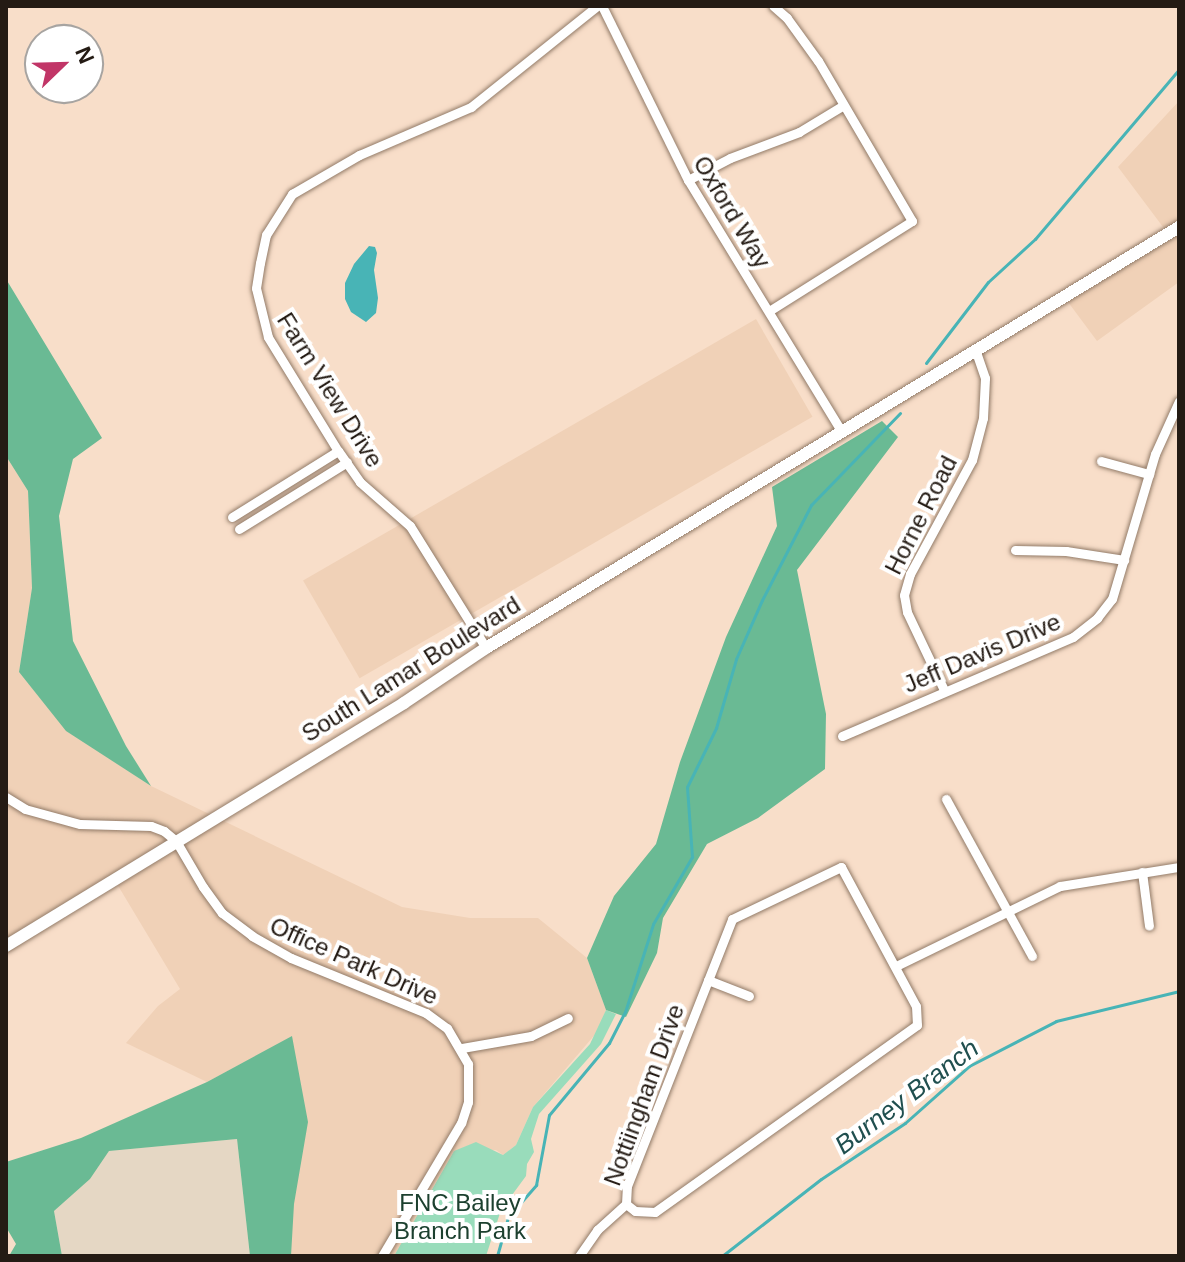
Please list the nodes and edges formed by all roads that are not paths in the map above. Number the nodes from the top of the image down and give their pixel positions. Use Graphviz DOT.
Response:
graph roads {
  1 [pos="600,6"];
  2 [pos="773,6"];
  3 [pos="844,105"];
  4 [pos="688,180"];
  5 [pos="1179,227"];
  6 [pos="769,311"];
  7 [pos="976,352"];
  8 [pos="1179,401"];
  9 [pos="841,431"];
  10 [pos="338,451"];
  11 [pos="1101,461"];
  12 [pos="347,462"];
  13 [pos="1149,474"];
  14 [pos="232,517"];
  15 [pos="239,529"];
  16 [pos="1015,550"];
  17 [pos="1124,560"];
  18 [pos="486,648"];
  19 [pos="944,690"];
  20 [pos="842,736"];
  21 [pos="6,797"];
  22 [pos="946,799"];
  23 [pos="176,841"];
  24 [pos="1179,867"];
  25 [pos="1142,872"];
  26 [pos="1006,909"];
  27 [pos="1149,926"];
  28 [pos="6,946"];
  29 [pos="1032,956"];
  30 [pos="896,966"];
  31 [pos="708,980"];
  32 [pos="749,996"];
  33 [pos="568,1018"];
  34 [pos="462,1048"];
  35 [pos="626,1204"];
  36 [pos="382,1256"];
  37 [pos="579,1256"];
  1 -- 4 [label="street, Oxford Way"];
  1 -- 10 [label="street, Farm View Drive"];
  2 -- 3 [label="street"];
  3 -- 4 [label="street"];
  3 -- 6 [label="street"];
  4 -- 6 [label="street, Oxford Way"];
  5 -- 7 [label="street"];
  6 -- 9 [label="street, Oxford Way"];
  7 -- 9 [label="street, South Lamar Boulevard"];
  7 -- 19 [label="street, Horne Road"];
  8 -- 13 [label="street, Jeff Davis Drive"];
  9 -- 18 [label="street, South Lamar Boulevard"];
  10 -- 12 [label="street, Farm View Drive"];
  10 -- 14 [label="street"];
  11 -- 13 [label="street"];
  12 -- 15 [label="street"];
  12 -- 18 [label="street, Farm View Drive"];
  13 -- 17 [label="street, Jeff Davis Drive"];
  16 -- 17 [label="street"];
  17 -- 19 [label="street, Jeff Davis Drive"];
  18 -- 23 [label="street, South Lamar Boulevard"];
  19 -- 20 [label="street, Jeff Davis Drive"];
  21 -- 23 [label="street"];
  22 -- 26 [label="street"];
  23 -- 28 [label="street, South Lamar Boulevard"];
  23 -- 34 [label="street, Office Park Drive"];
  24 -- 25 [label="street"];
  25 -- 26 [label="street"];
  25 -- 27 [label="street"];
  26 -- 29 [label="street"];
  26 -- 30 [label="street"];
  30 -- 31 [label="street, Nottiingham Drive"];
  30 -- 35 [label="street, Nottiingham Drive"];
  31 -- 32 [label="street"];
  31 -- 35 [label="street, Nottiingham Drive"];
  33 -- 34 [label="street"];
  34 -- 36 [label="street"];
  35 -- 37 [label="street"];
}
